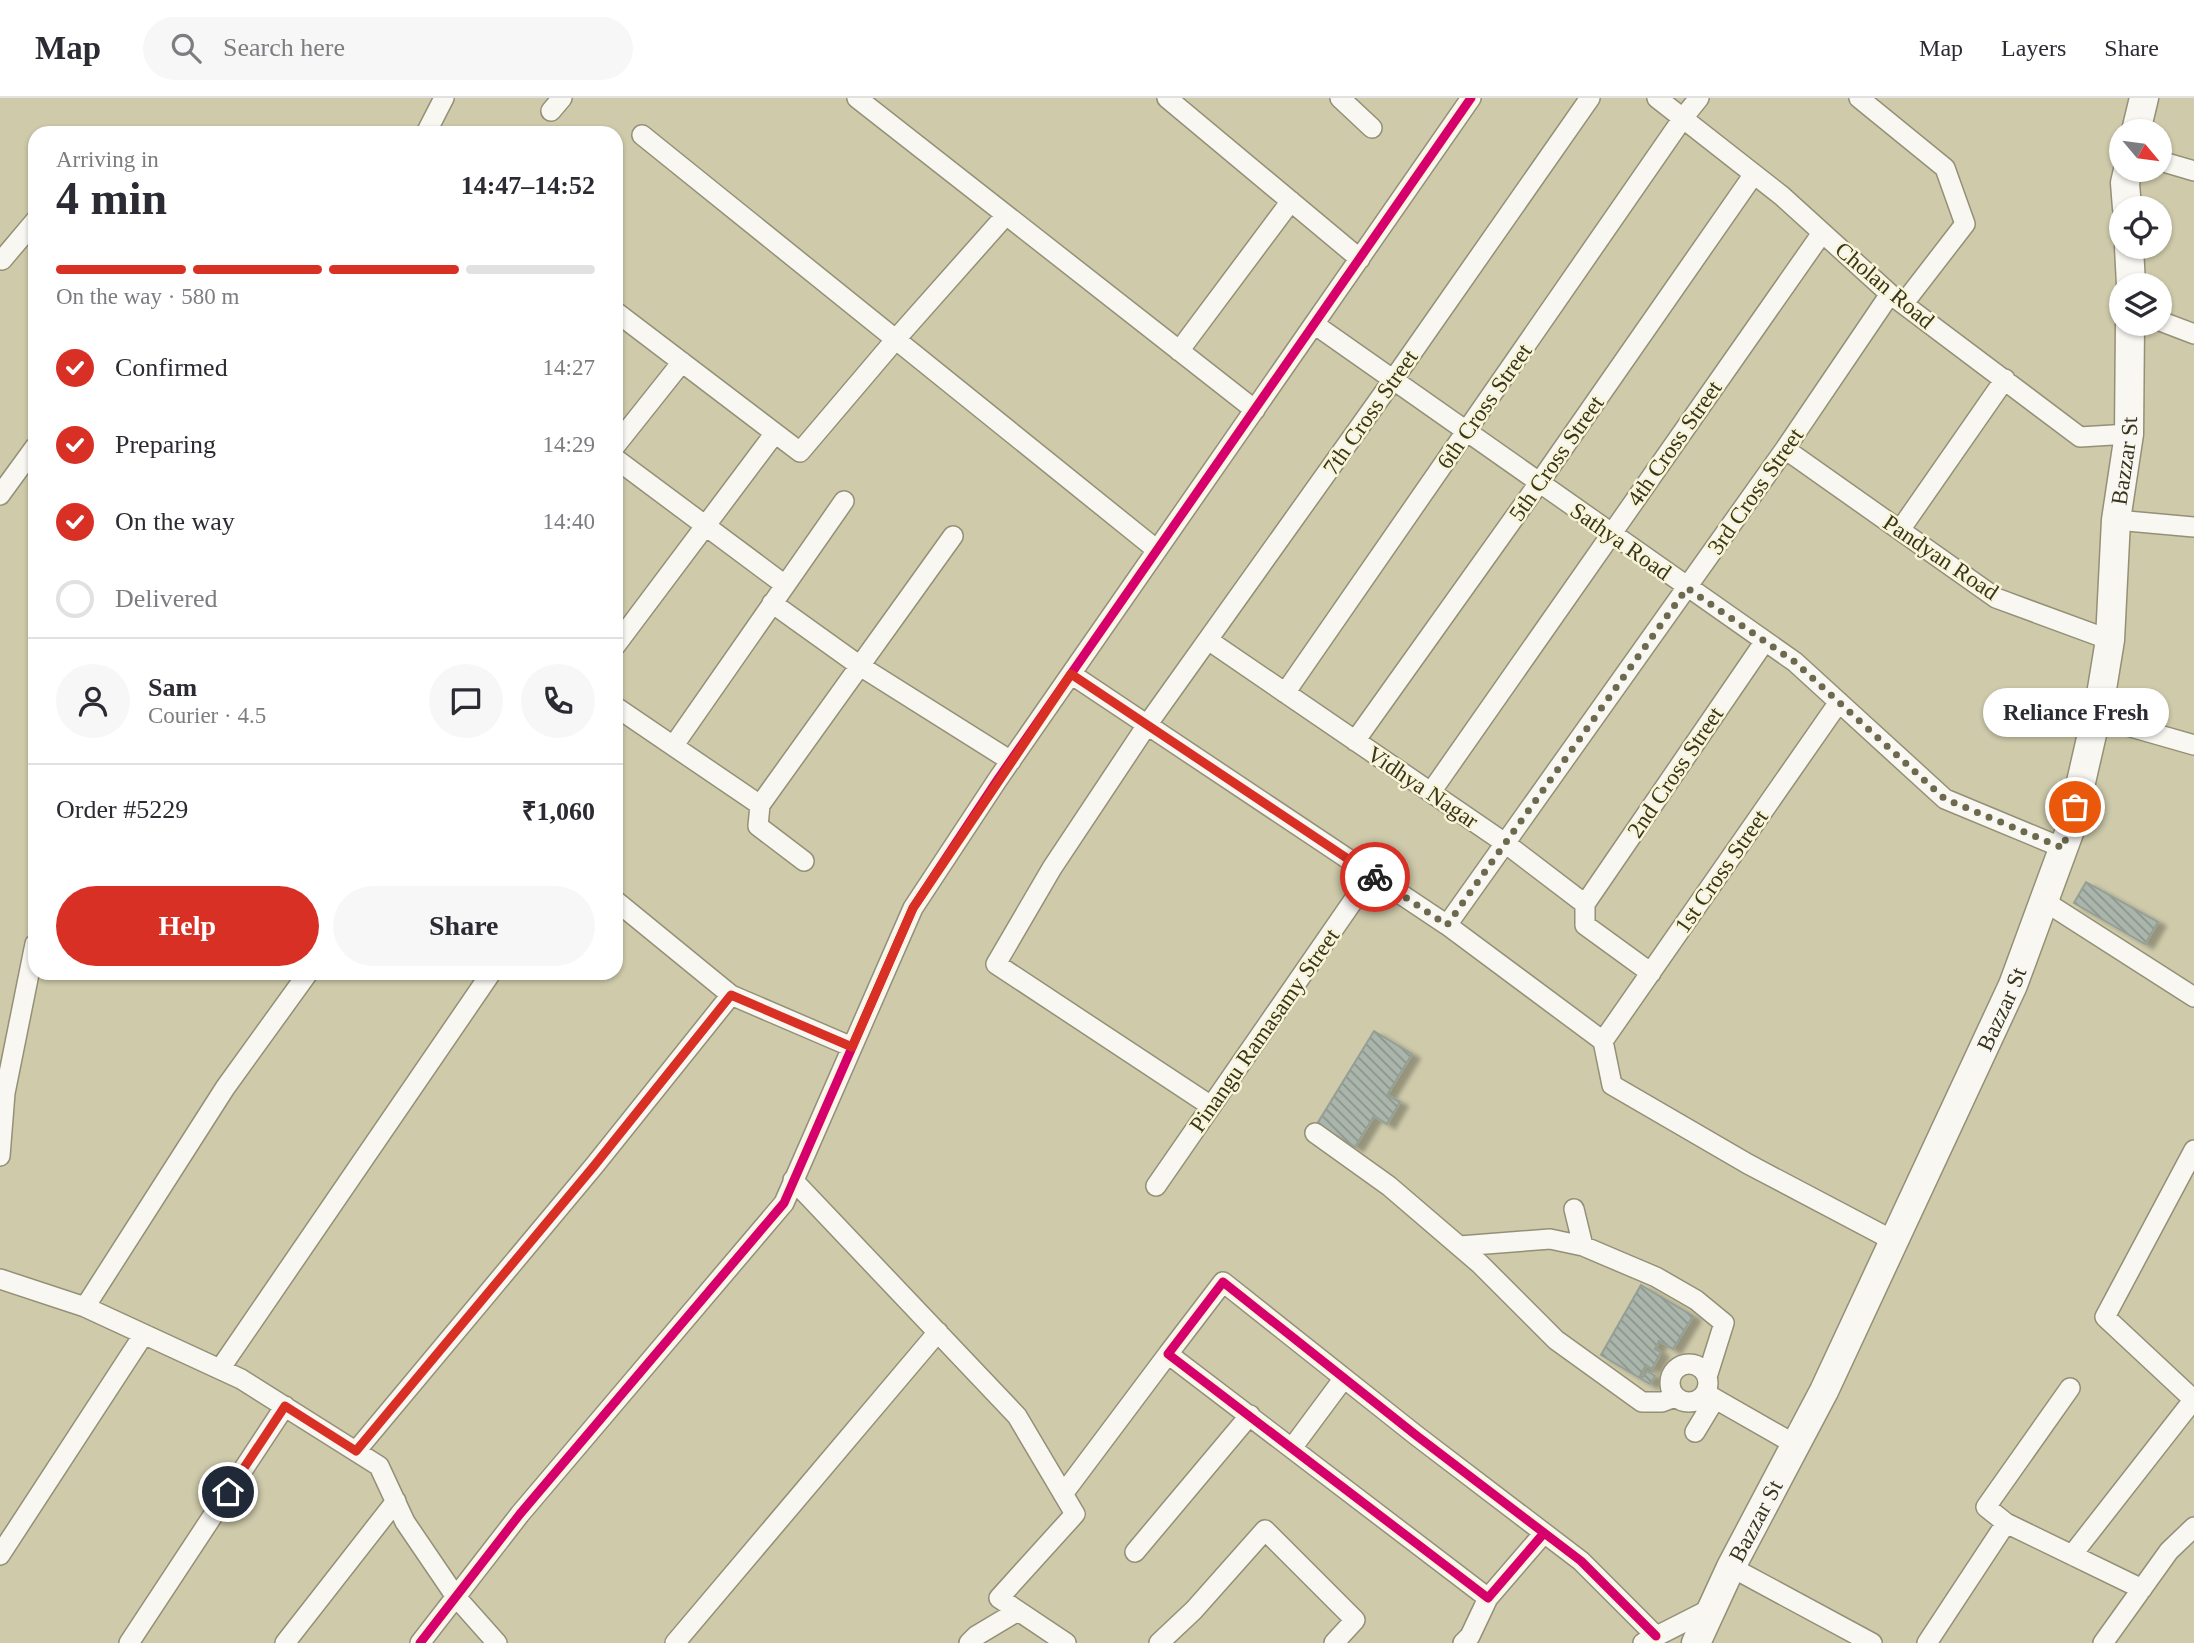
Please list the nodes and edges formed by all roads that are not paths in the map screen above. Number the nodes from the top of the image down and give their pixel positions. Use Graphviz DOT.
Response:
graph roads {
  1 [pos="444,98"];
  2 [pos="857,98"];
  3 [pos="1167,98"];
  4 [pos="1340,98"];
  5 [pos="1471,98"];
  6 [pos="1590,98"];
  7 [pos="1657,98"];
  8 [pos="1699,98"];
  9 [pos="1859,98"];
  10 [pos="2144,98"];
  11 [pos="1682,118"];
  12 [pos="2139,119"];
  13 [pos="430,126"];
  14 [pos="1372,128"];
  15 [pos="642,135"];
  16 [pos="2172,165"];
  17 [pos="2194,171"];
  18 [pos="1754,174"];
  19 [pos="1291,201"];
  20 [pos="1006,215"];
  21 [pos="28,230"];
  22 [pos="1822,233"];
  23 [pos="1360,259"];
  24 [pos="1,264"];
  25 [pos="1897,299"];
  26 [pos="623,317"];
  27 [pos="1314,324"];
  28 [pos="2172,326"];
  29 [pos="2194,334"];
  30 [pos="2130,336"];
  31 [pos="895,339"];
  32 [pos="1179,351"];
  33 [pos="682,362"];
  34 [pos="2005,379"];
  35 [pos="1393,380"];
  36 [pos="1255,410"];
  37 [pos="1466,432"];
  38 [pos="775,433"];
  39 [pos="2129,433"];
  40 [pos="623,436"];
  41 [pos="1786,449"];
  42 [pos="28,457"];
  43 [pos="623,464"];
  44 [pos="1539,483"];
  45 [pos="0,495"];
  46 [pos="844,500"];
  47 [pos="2116,520"];
  48 [pos="706,527"];
  49 [pos="2194,527"];
  50 [pos="1900,530"];
  51 [pos="1611,534"];
  52 [pos="953,536"];
  53 [pos="1157,550"];
  54 [pos="785,585"];
  55 [pos="1687,588"];
  56 [pos="772,603"];
  57 [pos="623,636"];
  58 [pos="1208,640"];
  59 [pos="2110,640"];
  60 [pos="1765,641"];
  61 [pos="860,666"];
  62 [pos="1071,674"];
  63 [pos="1285,693"];
  64 [pos="1839,702"];
  65 [pos="623,712"];
  66 [pos="2096,717"];
  67 [pos="1147,725"];
  68 [pos="1355,741"];
  69 [pos="674,745"];
  70 [pos="2194,745"];
  71 [pos="1011,761"];
  72 [pos="1431,792"];
  73 [pos="760,805"];
  74 [pos="1505,844"];
  75 [pos="2063,848"];
  76 [pos="804,861"];
  77 [pos="1371,875"];
  78 [pos="2044,901"];
  79 [pos="1585,904"];
  80 [pos="623,907"];
  81 [pos="1447,925"];
  82 [pos="1651,973"];
  83 [pos="28,979"];
  84 [pos="303,980"];
  85 [pos="486,980"];
  86 [pos="731,995"];
  87 [pos="2194,997"];
  88 [pos="1603,1041"];
  89 [pos="852,1047"];
  90 [pos="1211,1106"];
  91 [pos="1315,1133"];
  92 [pos="2194,1150"];
  93 [pos="0,1156"];
  94 [pos="793,1180"];
  95 [pos="1156,1186"];
  96 [pos="1574,1209"];
  97 [pos="1895,1241"];
  98 [pos="1460,1246"];
  99 [pos="1583,1246"];
  100 [pos="0,1279"];
  101 [pos="85,1307"];
  102 [pos="938,1332"];
  103 [pos="144,1334"];
  104 [pos="1168,1354"];
  105 [pos="220,1369"];
  106 [pos="1344,1378"];
  107 [pos="2070,1388"];
  108 [pos="1709,1390"];
  109 [pos="1675,1397"];
  110 [pos="2194,1400"];
  111 [pos="285,1406"];
  112 [pos="1250,1415"];
  113 [pos="1695,1432"];
  114 [pos="1796,1445"];
  115 [pos="1292,1448"];
  116 [pos="356,1451"];
  117 [pos="1063,1494"];
  118 [pos="396,1502"];
  119 [pos="2006,1523"];
  120 [pos="2194,1527"];
  121 [pos="1544,1533"];
  122 [pos="1135,1552"];
  123 [pos="0,1555"];
  124 [pos="2072,1555"];
  125 [pos="1731,1567"];
  126 [pos="2142,1589"];
  127 [pos="456,1597"];
  128 [pos="1488,1598"];
  129 [pos="1712,1608"];
  130 [pos="1018,1611"];
  131 [pos="1649,1639"];
  132 [pos="129,1643"];
  133 [pos="285,1643"];
  134 [pos="420,1643"];
  135 [pos="498,1643"];
  136 [pos="675,1643"];
  137 [pos="969,1643"];
  138 [pos="1066,1643"];
  139 [pos="1159,1643"];
  140 [pos="1334,1643"];
  141 [pos="1463,1643"];
  142 [pos="1696,1643"];
  143 [pos="1872,1643"];
  144 [pos="1927,1643"];
  145 [pos="2103,1643"];
  1 -- 13 [label="street"];
  2 -- 20 [label="street"];
  3 -- 19 [label="street"];
  4 -- 14 [label="street"];
  5 -- 23 [label="street"];
  6 -- 35 [label="street, 7th Cross Street"];
  7 -- 11 [label="street, Cholan Road"];
  8 -- 11 [label="street, 6th Cross Street"];
  9 -- 25 [label="street, 3rd Cross Street"];
  10 -- 12 [label="main road"];
  11 -- 18 [label="street, Cholan Road"];
  11 -- 37 [label="street, 6th Cross Street"];
  15 -- 31 [label="street"];
  16 -- 17 [label="street"];
  18 -- 22 [label="street, Cholan Road"];
  18 -- 44 [label="street, 5th Cross Street"];
  19 -- 23 [label="street"];
  19 -- 32 [label="street"];
  20 -- 31 [label="street"];
  20 -- 32 [label="street"];
  21 -- 24 [label="street"];
  22 -- 25 [label="street, Cholan Road"];
  22 -- 51 [label="street, 4th Cross Street"];
  23 -- 27 [label="street"];
  25 -- 34 [label="street, Cholan Road"];
  25 -- 41 [label="street, 3rd Cross Street"];
  26 -- 33 [label="street"];
  27 -- 35 [label="street, Sathya Road"];
  27 -- 36 [label="street"];
  28 -- 29 [label="street"];
  30 -- 39 [label="main road, Bazzar St"];
  31 -- 38 [label="street"];
  31 -- 53 [label="street"];
  32 -- 36 [label="street"];
  33 -- 38 [label="street"];
  33 -- 40 [label="street"];
  34 -- 39 [label="street, Cholan Road"];
  34 -- 50 [label="street"];
  35 -- 37 [label="street, Sathya Road"];
  35 -- 58 [label="street, 7th Cross Street"];
  36 -- 53 [label="street"];
  37 -- 44 [label="street, Sathya Road"];
  37 -- 63 [label="street, 6th Cross Street"];
  38 -- 48 [label="street"];
  39 -- 47 [label="main road, Bazzar St"];
  41 -- 50 [label="street, Pandyan Road"];
  41 -- 55 [label="street, 3rd Cross Street"];
  42 -- 45 [label="street"];
  43 -- 48 [label="street"];
  44 -- 51 [label="street, Sathya Road"];
  44 -- 68 [label="street, 5th Cross Street"];
  46 -- 54 [label="street"];
  47 -- 49 [label="street"];
  47 -- 59 [label="main road, Bazzar St"];
  48 -- 54 [label="street"];
  48 -- 57 [label="street"];
  50 -- 59 [label="street, Pandyan Road"];
  51 -- 55 [label="street, Sathya Road"];
  51 -- 72 [label="street, 4th Cross Street"];
  52 -- 61 [label="street"];
  53 -- 62 [label="street"];
  54 -- 56 [label="street"];
  55 -- 60 [label="street, Sathya Road"];
  55 -- 74 [label="street, 3rd Cross Street"];
  56 -- 61 [label="street"];
  56 -- 69 [label="street"];
  58 -- 63 [label="street, Vidhya Nagar"];
  58 -- 67 [label="street, 7th Cross Street"];
  59 -- 66 [label="main road, Bazzar St"];
  60 -- 64 [label="street, Sathya Road"];
  60 -- 79 [label="street, 2nd Cross Street"];
  61 -- 71 [label="street"];
  61 -- 73 [label="street"];
  62 -- 67 [label="street"];
  62 -- 71 [label="street"];
  63 -- 68 [label="street, Vidhya Nagar"];
  64 -- 75 [label="street, Sathya Road"];
  64 -- 82 [label="street, 1st Cross Street"];
  65 -- 69 [label="street"];
  66 -- 70 [label="street"];
  66 -- 75 [label="main road, Bazzar St"];
  67 -- 77 [label="street"];
  67 -- 90 [label="street, 7th Cross Street"];
  68 -- 72 [label="street, Vidhya Nagar"];
  69 -- 73 [label="street"];
  71 -- 89 [label="street"];
  72 -- 74 [label="street, Vidhya Nagar"];
  73 -- 76 [label="street"];
  74 -- 79 [label="street, Vidhya Nagar"];
  74 -- 81 [label="street, 3rd Cross Street"];
  75 -- 78 [label="main road, Bazzar St"];
  77 -- 81 [label="street"];
  77 -- 90 [label="street, Pinangu Ramasamy Street"];
  78 -- 87 [label="street"];
  78 -- 97 [label="main road, Bazzar St"];
  79 -- 82 [label="street"];
  80 -- 86 [label="street"];
  81 -- 88 [label="street"];
  82 -- 88 [label="street, 1st Cross Street"];
  83 -- 93 [label="street"];
  84 -- 101 [label="street"];
  85 -- 105 [label="street"];
  86 -- 89 [label="street"];
  86 -- 116 [label="street"];
  88 -- 97 [label="street"];
  89 -- 94 [label="street"];
  90 -- 95 [label="street, Pinangu Ramasamy Street"];
  91 -- 98 [label="street"];
  92 -- 110 [label="street"];
  94 -- 102 [label="street"];
  94 -- 127 [label="street"];
  96 -- 99 [label="street"];
  97 -- 114 [label="main road, Bazzar St"];
  98 -- 99 [label="street"];
  98 -- 109 [label="street"];
  99 -- 108 [label="street"];
  100 -- 101 [label="street"];
  101 -- 103 [label="street"];
  102 -- 117 [label="street"];
  102 -- 136 [label="street"];
  103 -- 105 [label="street"];
  103 -- 123 [label="street"];
  104 -- 106 [label="street"];
  104 -- 112 [label="street"];
  104 -- 117 [label="street"];
  105 -- 111 [label="street"];
  106 -- 115 [label="street"];
  106 -- 121 [label="street"];
  107 -- 119 [label="street"];
  108 -- 109 [label="street"];
  108 -- 109 [label="street"];
  108 -- 113 [label="street"];
  108 -- 114 [label="street"];
  110 -- 124 [label="street"];
  111 -- 116 [label="street"];
  111 -- 132 [label="street"];
  112 -- 115 [label="street"];
  112 -- 122 [label="street"];
  114 -- 125 [label="main road, Bazzar St"];
  115 -- 128 [label="street"];
  116 -- 118 [label="street"];
  117 -- 130 [label="street"];
  118 -- 127 [label="street"];
  118 -- 133 [label="street"];
  119 -- 124 [label="street"];
  119 -- 144 [label="street"];
  120 -- 126 [label="street"];
  121 -- 128 [label="street"];
  121 -- 131 [label="street"];
  124 -- 126 [label="street"];
  125 -- 129 [label="main road, Bazzar St"];
  125 -- 143 [label="street"];
  126 -- 145 [label="street"];
  127 -- 134 [label="street"];
  127 -- 135 [label="street"];
  128 -- 141 [label="street"];
  129 -- 131 [label="street"];
  129 -- 142 [label="main road, Bazzar St"];
  130 -- 137 [label="street"];
  130 -- 138 [label="street"];
  139 -- 140 [label="street"];
}
